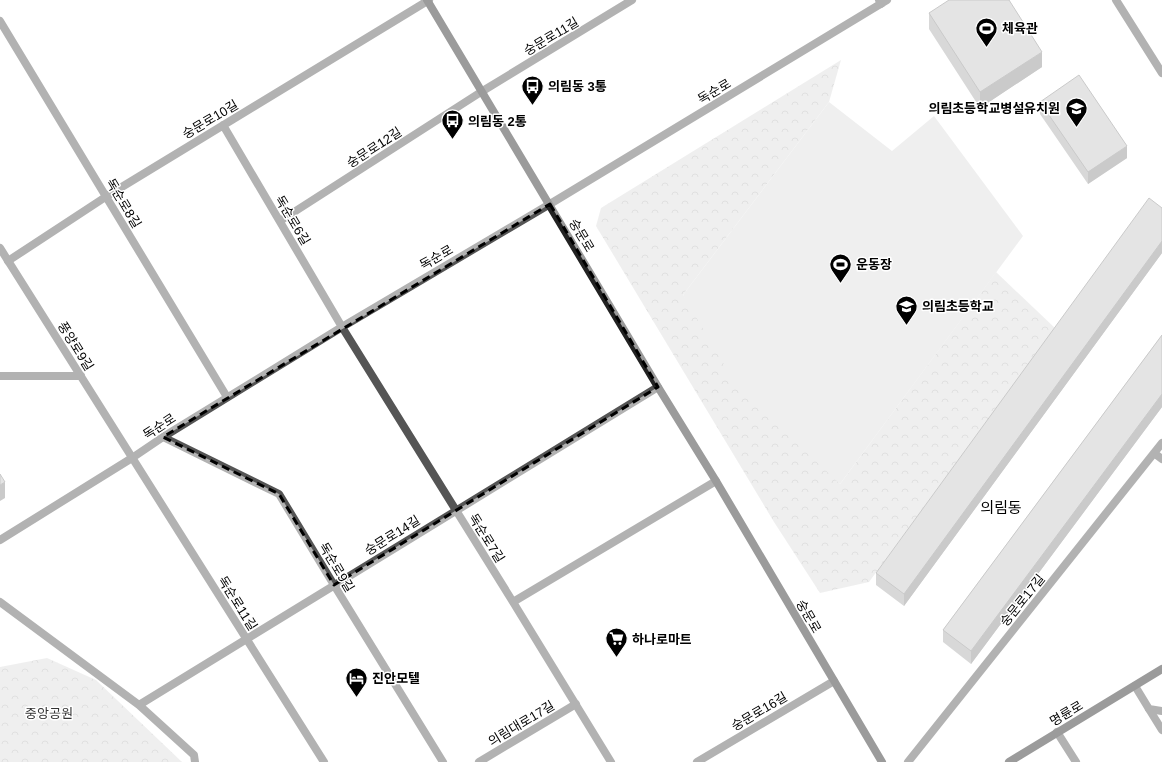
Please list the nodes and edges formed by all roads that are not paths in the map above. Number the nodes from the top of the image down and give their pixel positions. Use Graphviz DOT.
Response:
graph roads {
  1 [pos="428,0"];
  2 [pos="632,0"];
  3 [pos="1116,0"];
  4 [pos="882,1"];
  5 [pos="0,21"];
  6 [pos="1162,73"];
  7 [pos="481,92"];
  8 [pos="223,125"];
  9 [pos="107,196"];
  10 [pos="550,204"];
  11 [pos="280,221"];
  12 [pos="0,248"];
  13 [pos="8,261"];
  14 [pos="342,327"];
  15 [pos="0,376"];
  16 [pos="81,376"];
  17 [pos="658,387"];
  18 [pos="227,397"];
  19 [pos="163,437"];
  20 [pos="1162,442"];
  21 [pos="1154,453"];
  22 [pos="132,458"];
  23 [pos="1162,459"];
  24 [pos="716,481"];
  25 [pos="456,510"];
  26 [pos="0,540"];
  27 [pos="334,586"];
  28 [pos="0,602"];
  29 [pos="514,602"];
  30 [pos="246,639"];
  31 [pos="1162,670"];
  32 [pos="834,681"];
  33 [pos="1135,686"];
  34 [pos="576,704"];
  35 [pos="139,705"];
  36 [pos="1149,709"];
  37 [pos="1162,711"];
  38 [pos="1162,730"];
  39 [pos="1058,732"];
  40 [pos="195,762"];
  41 [pos="324,762"];
  42 [pos="443,762"];
  43 [pos="479,762"];
  44 [pos="611,762"];
  45 [pos="697,762"];
  46 [pos="882,762"];
  47 [pos="908,762"];
  48 [pos="1009,762"];
  49 [pos="1076,762"];
  1 -- 7 [label="street, 숭문로"];
  1 -- 8 [label="street, 숭문로10길"];
  2 -- 7 [label="street, 숭문로11길"];
  3 -- 6 [label="street"];
  4 -- 10 [label="street, 독순로"];
  5 -- 9 [label="street, 독순로8길"];
  7 -- 10 [label="street, 숭문로"];
  7 -- 11 [label="street, 숭문로12길"];
  8 -- 9 [label="street, 숭문로10길"];
  8 -- 11 [label="street, 독순로6길"];
  9 -- 13 [label="street, 숭문로10길"];
  9 -- 18 [label="street, 독순로8길"];
  10 -- 14 [label="street, 독순로"];
  10 -- 17 [label="street, 숭문로"];
  11 -- 14 [label="street, 독순로6길"];
  12 -- 13 [label="street, 풍양로9길"];
  13 -- 16 [label="street, 풍양로9길"];
  14 -- 18 [label="street, 독순로"];
  14 -- 25 [label="street, 독순로7길"];
  15 -- 16 [label="street"];
  16 -- 22 [label="street, 풍양로9길"];
  17 -- 24 [label="street, 숭문로"];
  17 -- 25 [label="street, 숭문로14길"];
  18 -- 19 [label="street, 독순로"];
  19 -- 22 [label="street, 독순로"];
  19 -- 27 [label="street, 독순로9길"];
  20 -- 21 [label="street, 숭문로17길"];
  21 -- 23 [label="street"];
  21 -- 47 [label="street, 숭문로17길"];
  22 -- 26 [label="street, 독순로"];
  22 -- 30 [label="street, 독순로11길"];
  24 -- 29 [label="street"];
  24 -- 32 [label="street, 숭문로"];
  25 -- 27 [label="street, 숭문로14길"];
  25 -- 29 [label="street, 독순로7길"];
  27 -- 30 [label="street, 숭문로14길"];
  27 -- 42 [label="street, 독순로9길"];
  28 -- 35 [label="street"];
  29 -- 34 [label="street, 독순로7길"];
  30 -- 35 [label="street, 숭문로14길"];
  30 -- 41 [label="street, 독순로11길"];
  31 -- 33 [label="street, 명륜로"];
  32 -- 45 [label="street, 숭문로16길"];
  32 -- 46 [label="street, 숭문로"];
  33 -- 36 [label="street"];
  33 -- 39 [label="street, 명륜로"];
  34 -- 43 [label="street, 의림대로17길"];
  34 -- 44 [label="street, 독순로7길"];
  35 -- 40 [label="street"];
  36 -- 37 [label="street"];
  36 -- 38 [label="street"];
  39 -- 48 [label="street, 명륜로"];
  39 -- 49 [label="street"];
}
